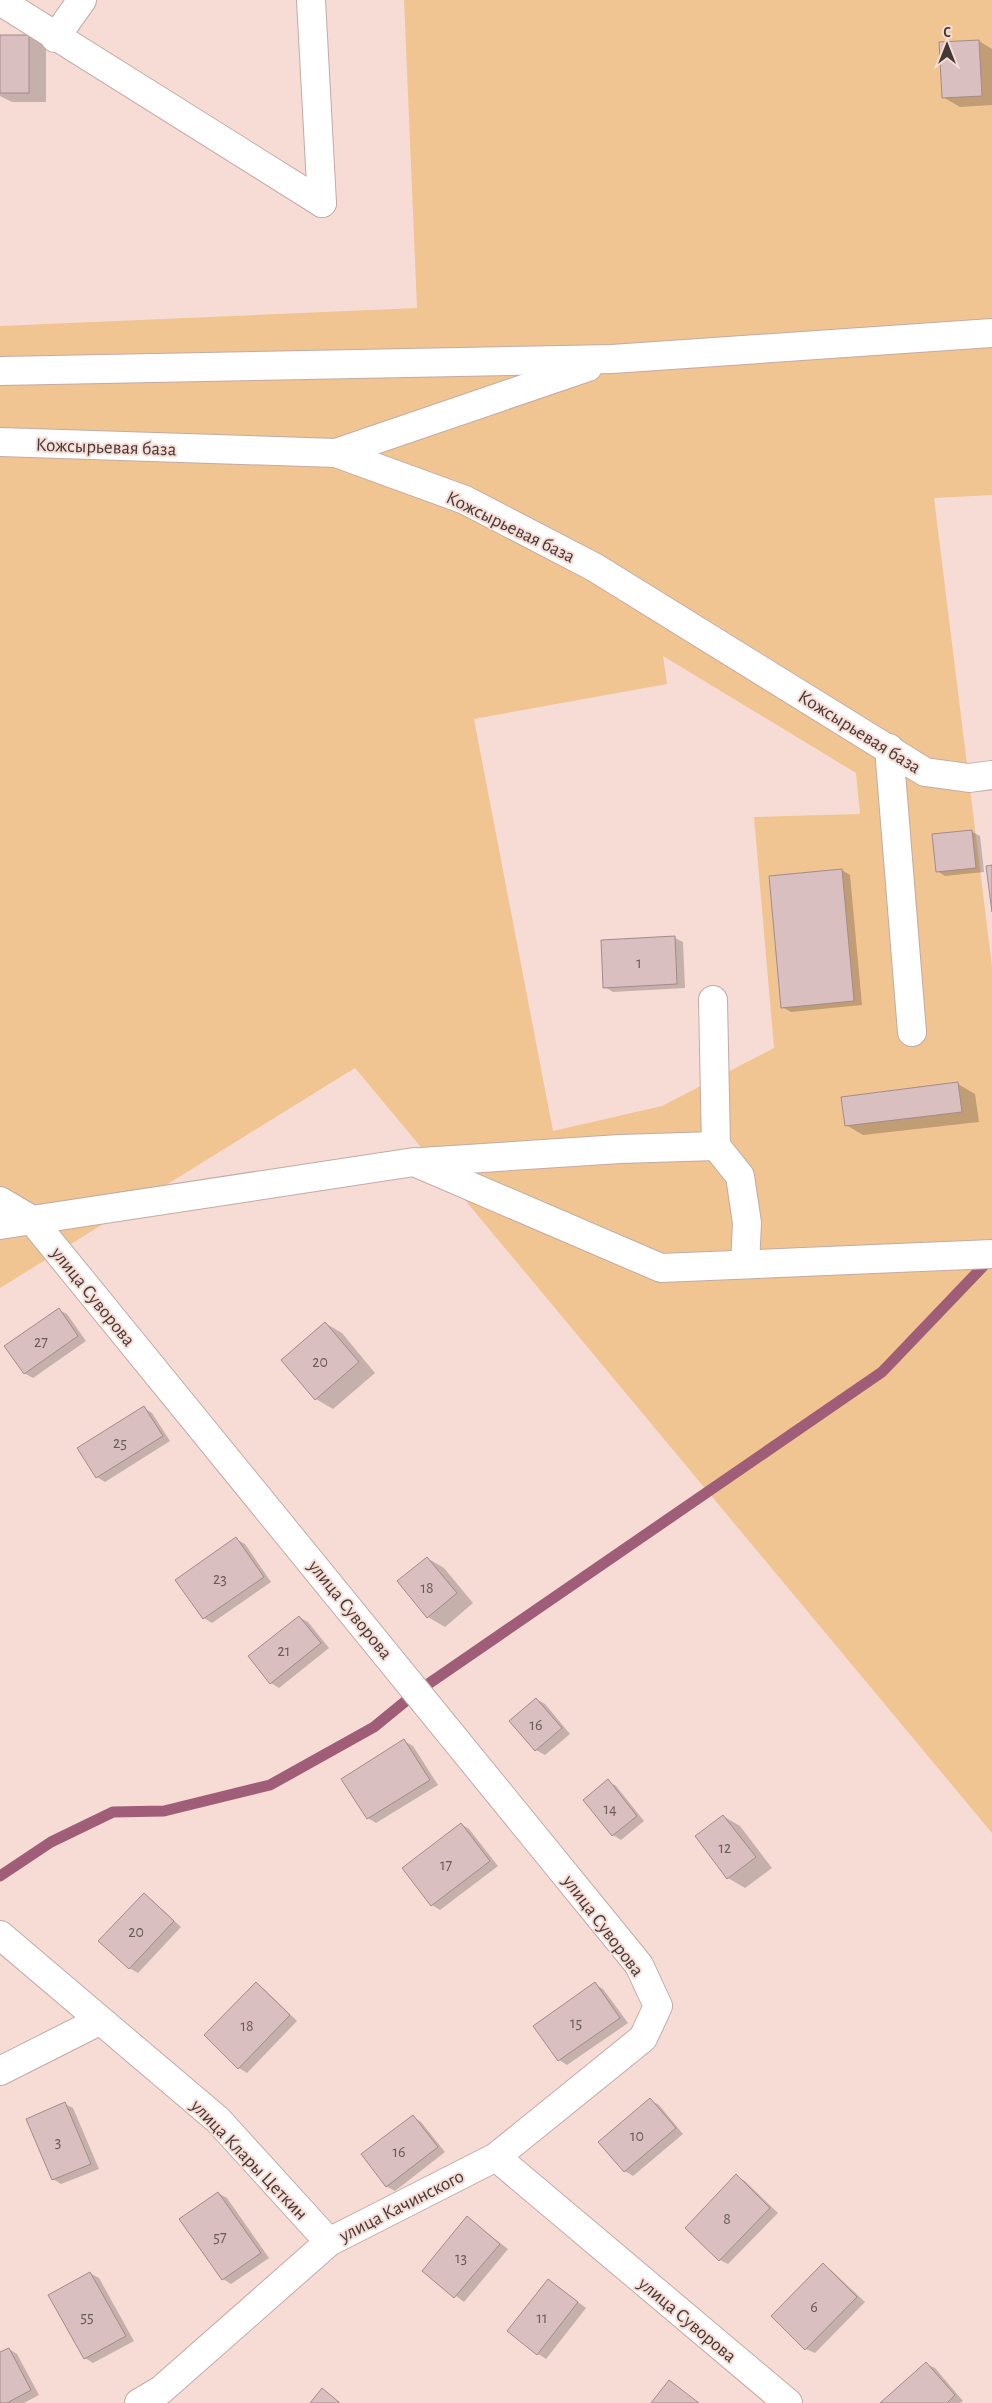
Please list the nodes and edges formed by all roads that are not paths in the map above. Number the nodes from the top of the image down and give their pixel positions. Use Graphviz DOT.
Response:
graph roads {
  1 [pos="82,0"];
  2 [pos="311,0"];
  3 [pos="0,1"];
  4 [pos="56,38"];
  5 [pos="992,333"];
  6 [pos="612,359"];
  7 [pos="0,371"];
  8 [pos="0,442"];
  9 [pos="336,453"];
  10 [pos="889,748"];
  11 [pos="980,776"];
  12 [pos="713,1000"];
  13 [pos="912,1032"];
  14 [pos="716,1146"];
  15 [pos="414,1162"];
  16 [pos="0,1201"];
  17 [pos="32,1220"];
  18 [pos="0,1225"];
  19 [pos="992,1254"];
  20 [pos="745,1264"];
  21 [pos="0,1935"];
  22 [pos="658,2006"];
  23 [pos="99,2021"];
  24 [pos="0,2071"];
  25 [pos="496,2157"];
  26 [pos="329,2242"];
  27 [pos="156,2400"];
  28 [pos="788,2403"];
  1 -- 4 [label="street"];
  2 -- 4 [label="street"];
  3 -- 4 [label="street"];
  5 -- 6 [label="street"];
  6 -- 7 [label="street"];
  6 -- 9 [label="street"];
  8 -- 9 [label="street, Кожсырьевая база"];
  9 -- 10 [label="street, Кожсырьевая база"];
  10 -- 11 [label="street, Кожсырьевая база"];
  10 -- 13 [label="street"];
  12 -- 14 [label="street"];
  14 -- 15 [label="street"];
  14 -- 20 [label="street"];
  15 -- 17 [label="street"];
  15 -- 20 [label="street"];
  16 -- 17 [label="street, улица Суворова"];
  17 -- 18 [label="street"];
  17 -- 22 [label="street, улица Суворова"];
  19 -- 20 [label="street"];
  21 -- 23 [label="street, улица Клары Цеткин"];
  22 -- 25 [label="street, улица Качинского"];
  23 -- 24 [label="street"];
  23 -- 26 [label="street, улица Клары Цеткин"];
  25 -- 26 [label="street, улица Качинского"];
  25 -- 28 [label="street, улица Суворова"];
  26 -- 27 [label="street, улица Качинского"];
}
